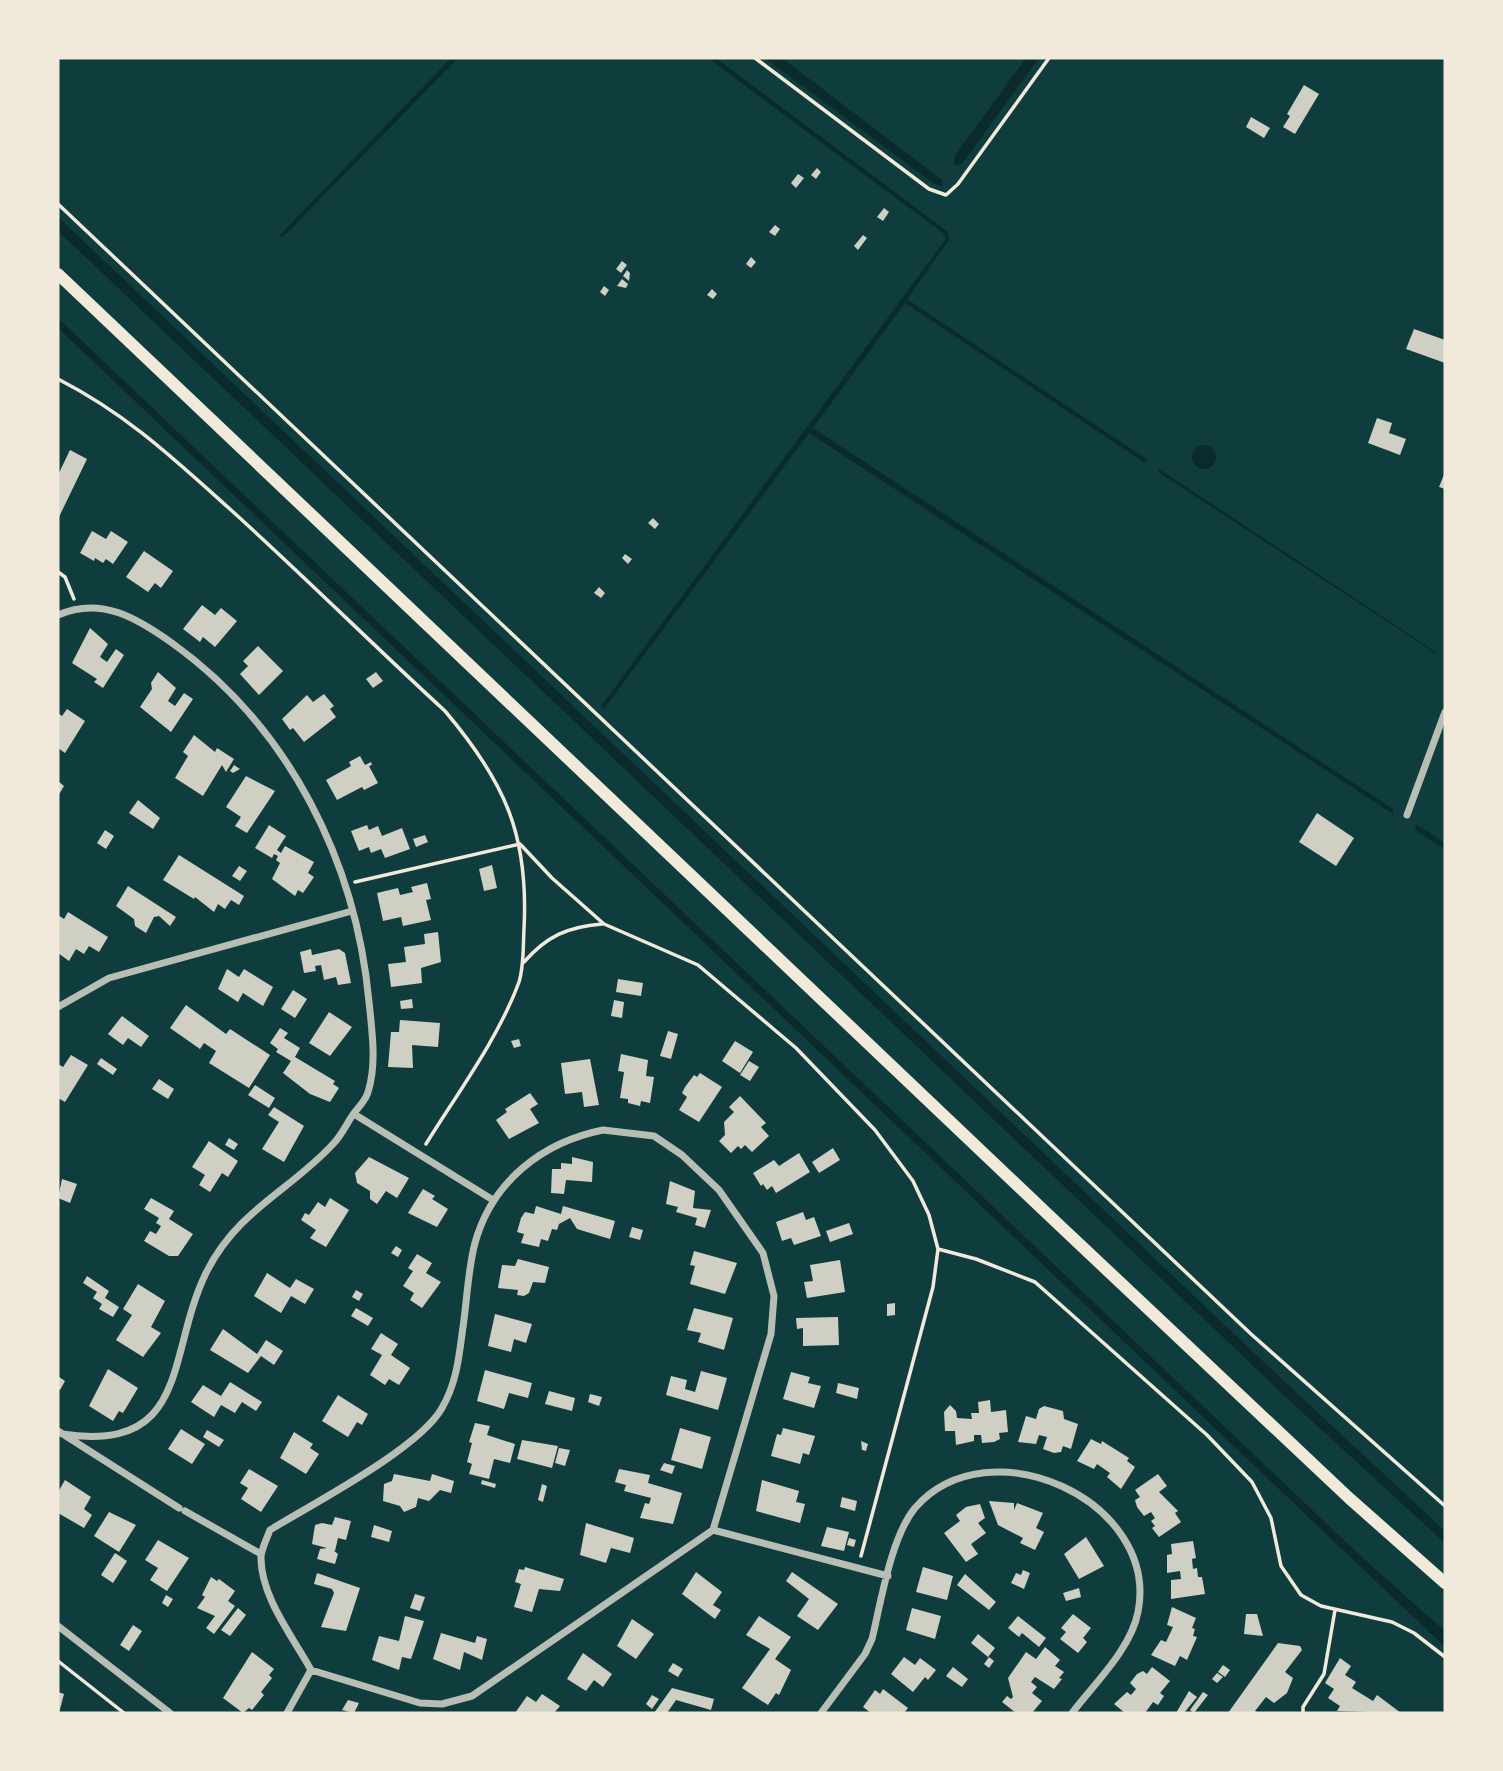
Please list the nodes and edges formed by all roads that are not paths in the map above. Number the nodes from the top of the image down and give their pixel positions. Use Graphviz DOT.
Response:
graph roads {
  1 [pos="58,274"];
  2 [pos="58,615"];
  3 [pos="1445,712"];
  4 [pos="1407,816"];
  5 [pos="352,911"];
  6 [pos="58,1007"];
  7 [pos="354,1114"];
  8 [pos="493,1200"];
  9 [pos="60,1433"];
  10 [pos="713,1530"];
  11 [pos="261,1554"];
  12 [pos="888,1576"];
  13 [pos="1445,1583"];
  14 [pos="58,1626"];
  15 [pos="311,1670"];
  16 [pos="170,1713"];
  17 [pos="287,1713"];
  18 [pos="821,1713"];
  19 [pos="1072,1713"];
  1 -- 13 [label="main road"];
  2 -- 5 [label="street"];
  3 -- 4 [label="street"];
  5 -- 6 [label="street"];
  5 -- 7 [label="street"];
  7 -- 8 [label="street"];
  7 -- 9 [label="street"];
  8 -- 10 [label="street"];
  8 -- 11 [label="street"];
  9 -- 11 [label="street"];
  10 -- 12 [label="street"];
  10 -- 15 [label="street"];
  11 -- 15 [label="street"];
  12 -- 18 [label="street"];
  12 -- 19 [label="street"];
  14 -- 16 [label="street"];
  15 -- 17 [label="street"];
}
